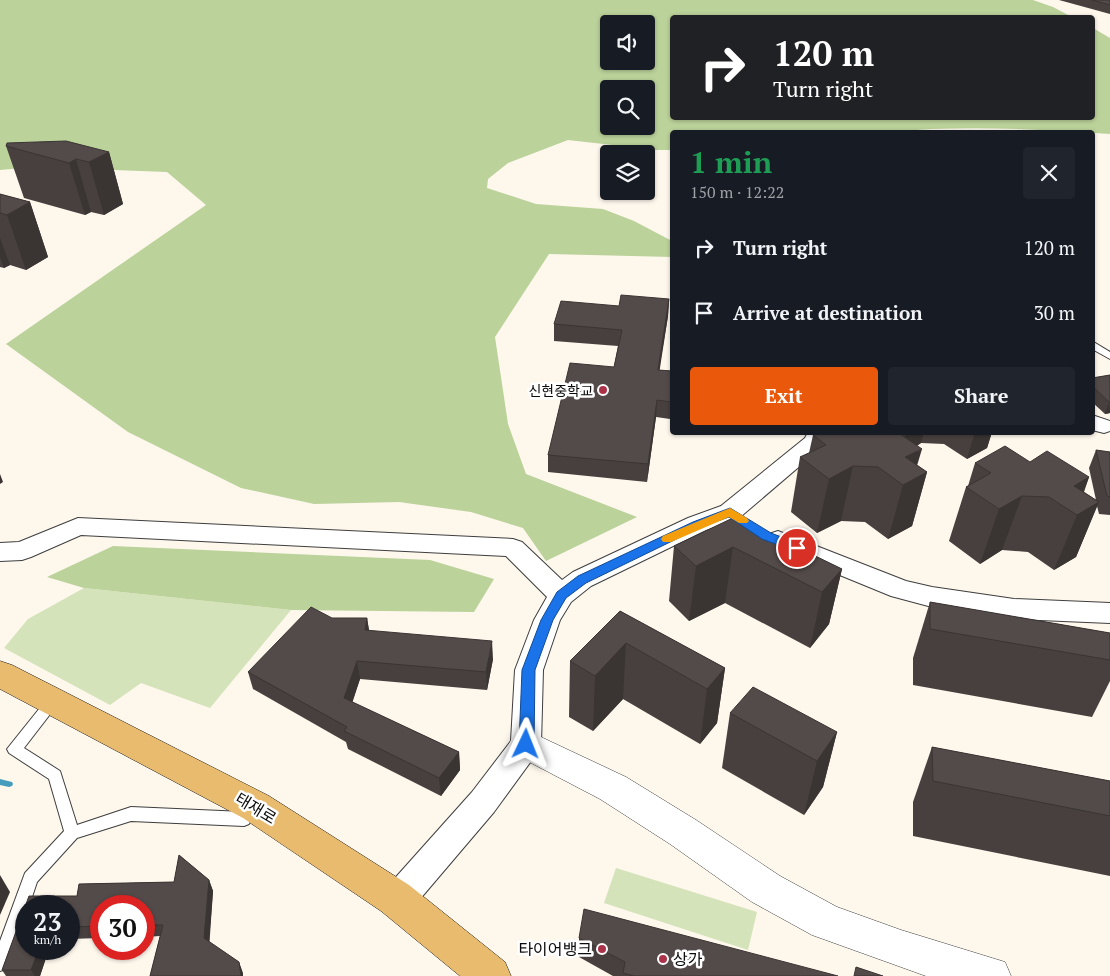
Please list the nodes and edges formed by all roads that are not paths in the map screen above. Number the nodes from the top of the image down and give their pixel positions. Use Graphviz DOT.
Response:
graph roads {
  1 [pos="1095,346"];
  2 [pos="1110,356"];
  3 [pos="818,435"];
  4 [pos="747,523"];
  5 [pos="0,552"];
  6 [pos="561,595"];
  7 [pos="1110,613"];
  8 [pos="0,674"];
  9 [pos="0,690"];
  10 [pos="44,713"];
  11 [pos="526,744"];
  12 [pos="250,813"];
  13 [pos="72,834"];
  14 [pos="408,888"];
  15 [pos="0,963"];
  16 [pos="483,969"];
  17 [pos="509,976"];
  18 [pos="991,976"];
  1 -- 2 [label="lane"];
  3 -- 4 [label="street"];
  4 -- 6 [label="street"];
  4 -- 7 [label="street"];
  5 -- 6 [label="street"];
  6 -- 11 [label="street"];
  8 -- 12 [label="main road, 태재로"];
  9 -- 10 [label="main road, 태재로"];
  10 -- 12 [label="main road, 태재로"];
  10 -- 13 [label="lane"];
  11 -- 14 [label="street"];
  11 -- 18 [label="street"];
  12 -- 13 [label="lane"];
  12 -- 14 [label="main road"];
  12 -- 16 [label="main road, 태재로"];
  13 -- 15 [label="lane"];
  14 -- 16 [label="main road"];
  16 -- 17 [label="main road"];
}
